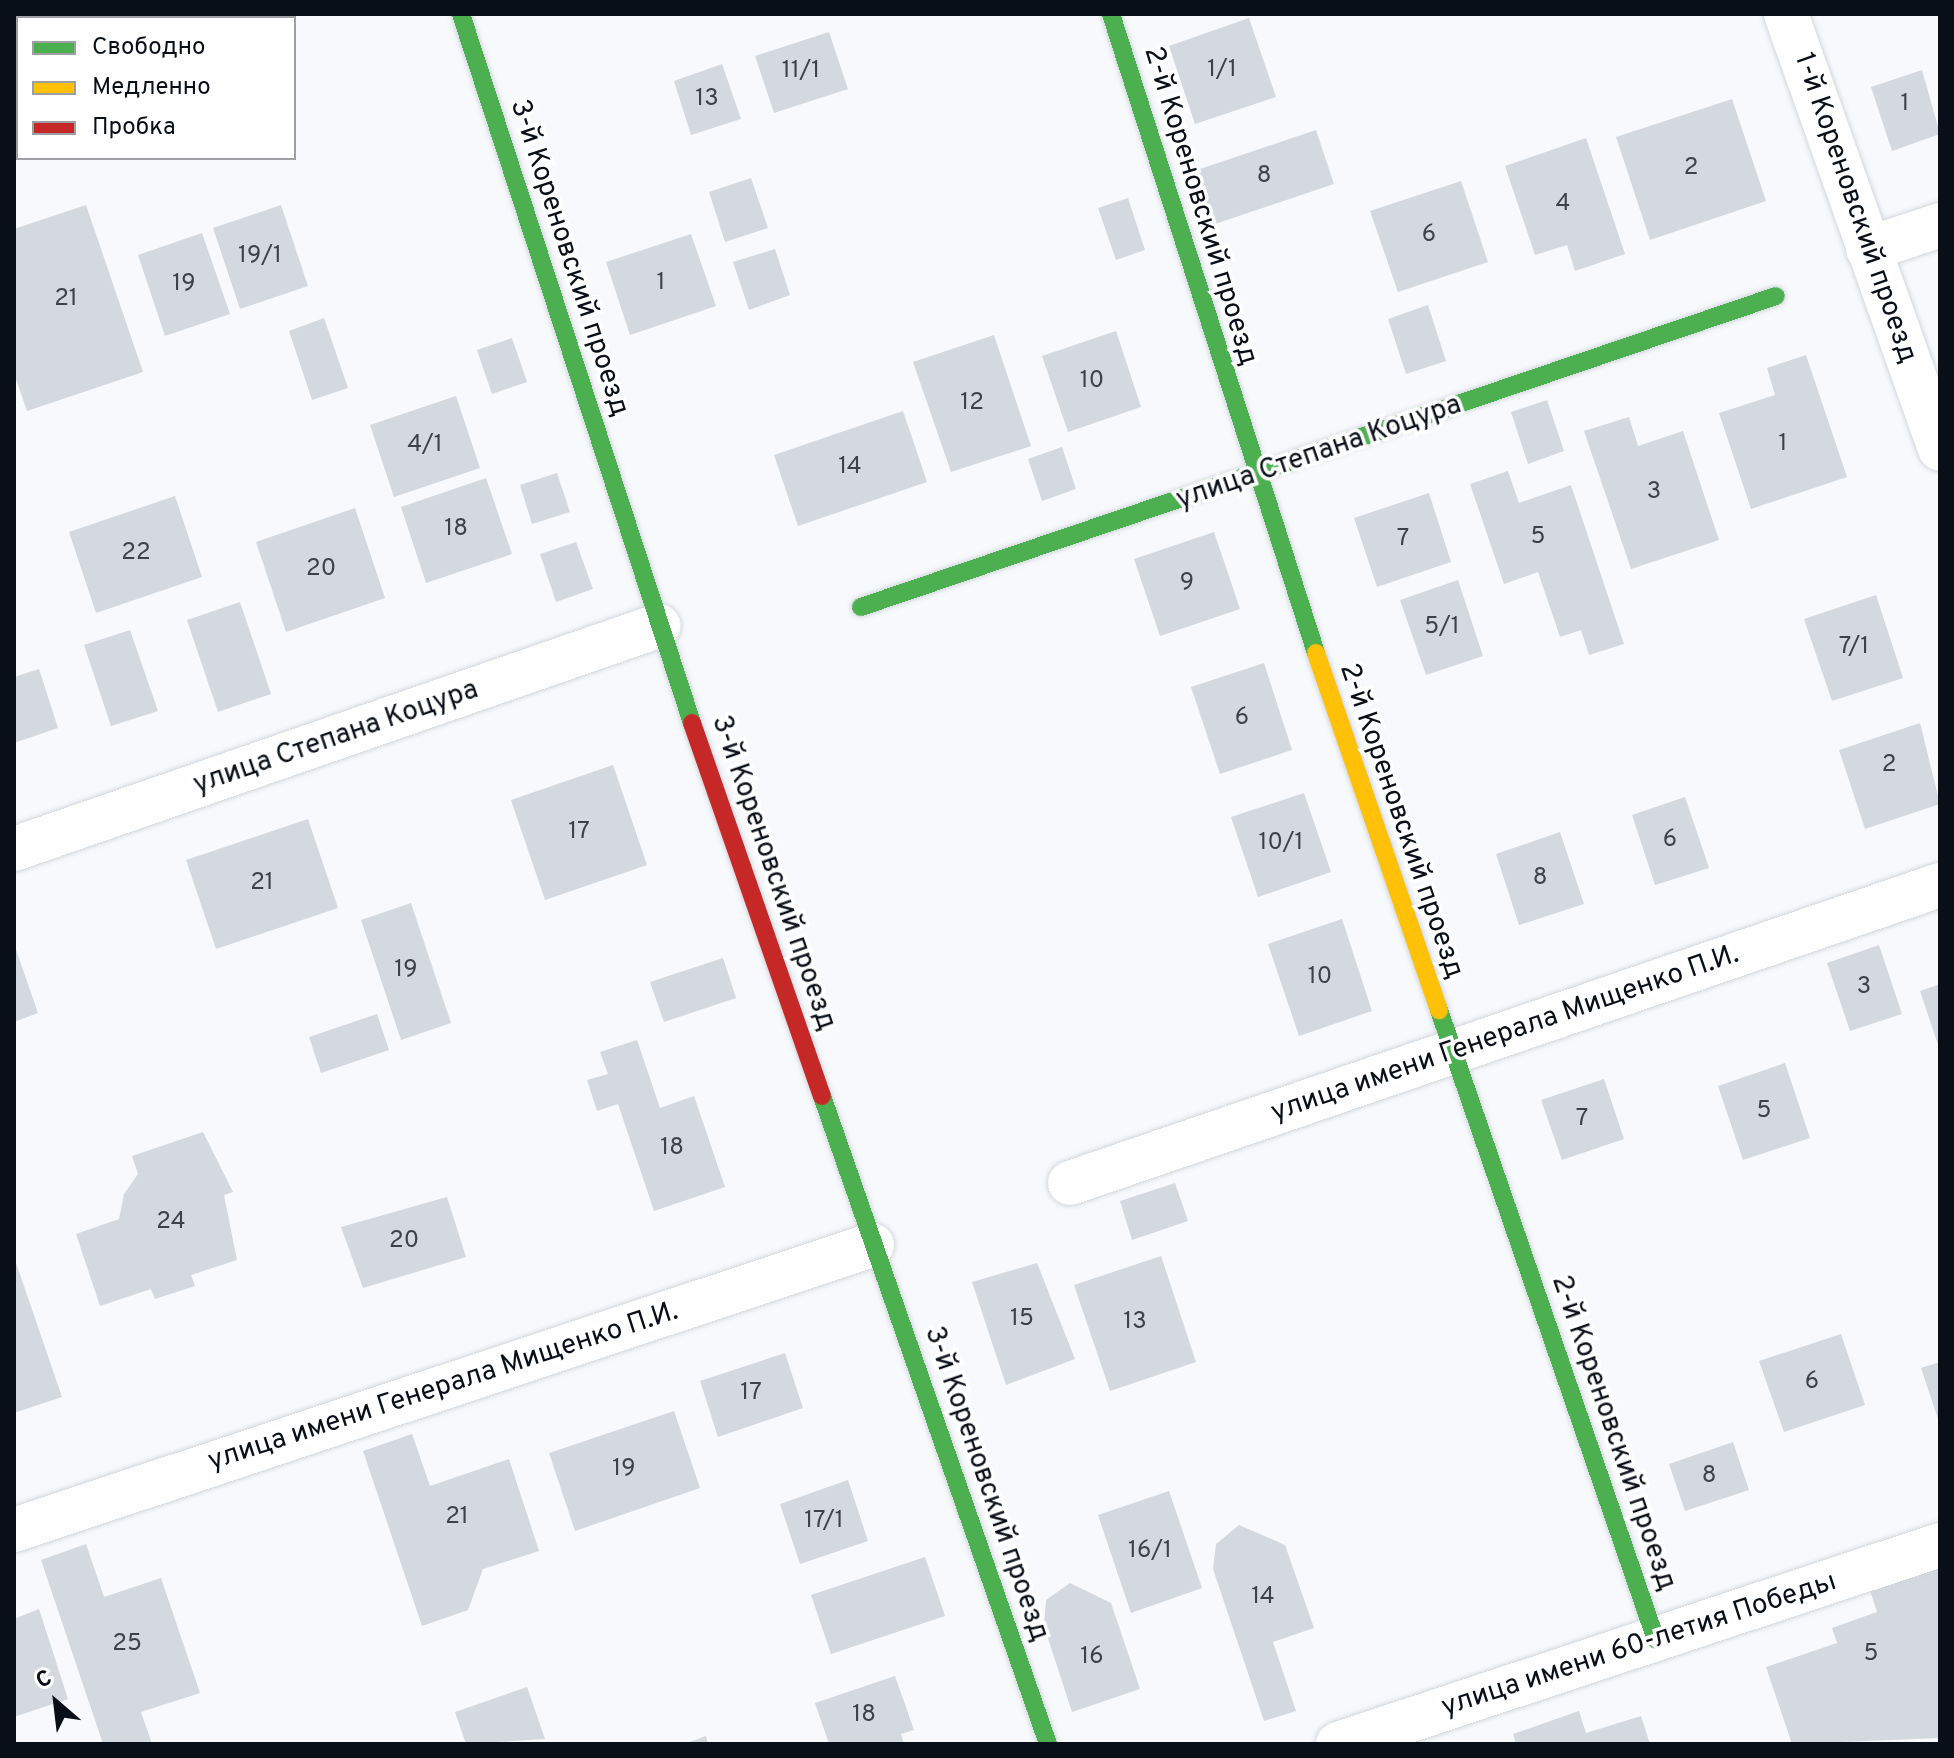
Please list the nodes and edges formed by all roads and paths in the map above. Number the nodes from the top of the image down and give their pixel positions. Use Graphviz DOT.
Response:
graph roads {
  1 [pos="461,14"];
  2 [pos="1111,14"];
  3 [pos="1786,14"];
  4 [pos="1940,225"];
  5 [pos="1868,249"];
  6 [pos="1776,296"];
  7 [pos="1940,448"];
  8 [pos="1255,475"];
  9 [pos="861,607"];
  10 [pos="658,626"];
  11 [pos="14,849"];
  12 [pos="1940,885"];
  13 [pos="1449,1054"];
  14 [pos="1070,1183"];
  15 [pos="872,1245"];
  16 [pos="14,1530"];
  17 [pos="1940,1545"];
  18 [pos="1656,1640"];
  19 [pos="1048,1744"];
  20 [pos="1338,1744"];
  1 -- 10 [label="street, 3-й Кореновский проезд"];
  2 -- 8 [label="street, 2-й Кореновский проезд"];
  3 -- 5 [label="street, 1-й Кореновский проезд"];
  4 -- 5 [label="street"];
  5 -- 7 [label="street, 1-й Кореновский проезд"];
  6 -- 8 [label="street, улица Степана Коцура"];
  8 -- 9 [label="street, улица Степана Коцура"];
  8 -- 13 [label="street, 2-й Кореновский проезд"];
  10 -- 11 [label="street, улица Степана Коцура"];
  10 -- 15 [label="street, 3-й Кореновский проезд"];
  12 -- 13 [label="street, улица имени Генерала Мищенко П.И."];
  13 -- 14 [label="street, улица имени Генерала Мищенко П.И."];
  13 -- 18 [label="street, 2-й Кореновский проезд"];
  15 -- 16 [label="street, улица имени Генерала Мищенко П.И."];
  15 -- 19 [label="street, 3-й Кореновский проезд"];
  17 -- 18 [label="street, улица имени 60-летия Победы"];
  18 -- 20 [label="street, улица имени 60-летия Победы"];
}
